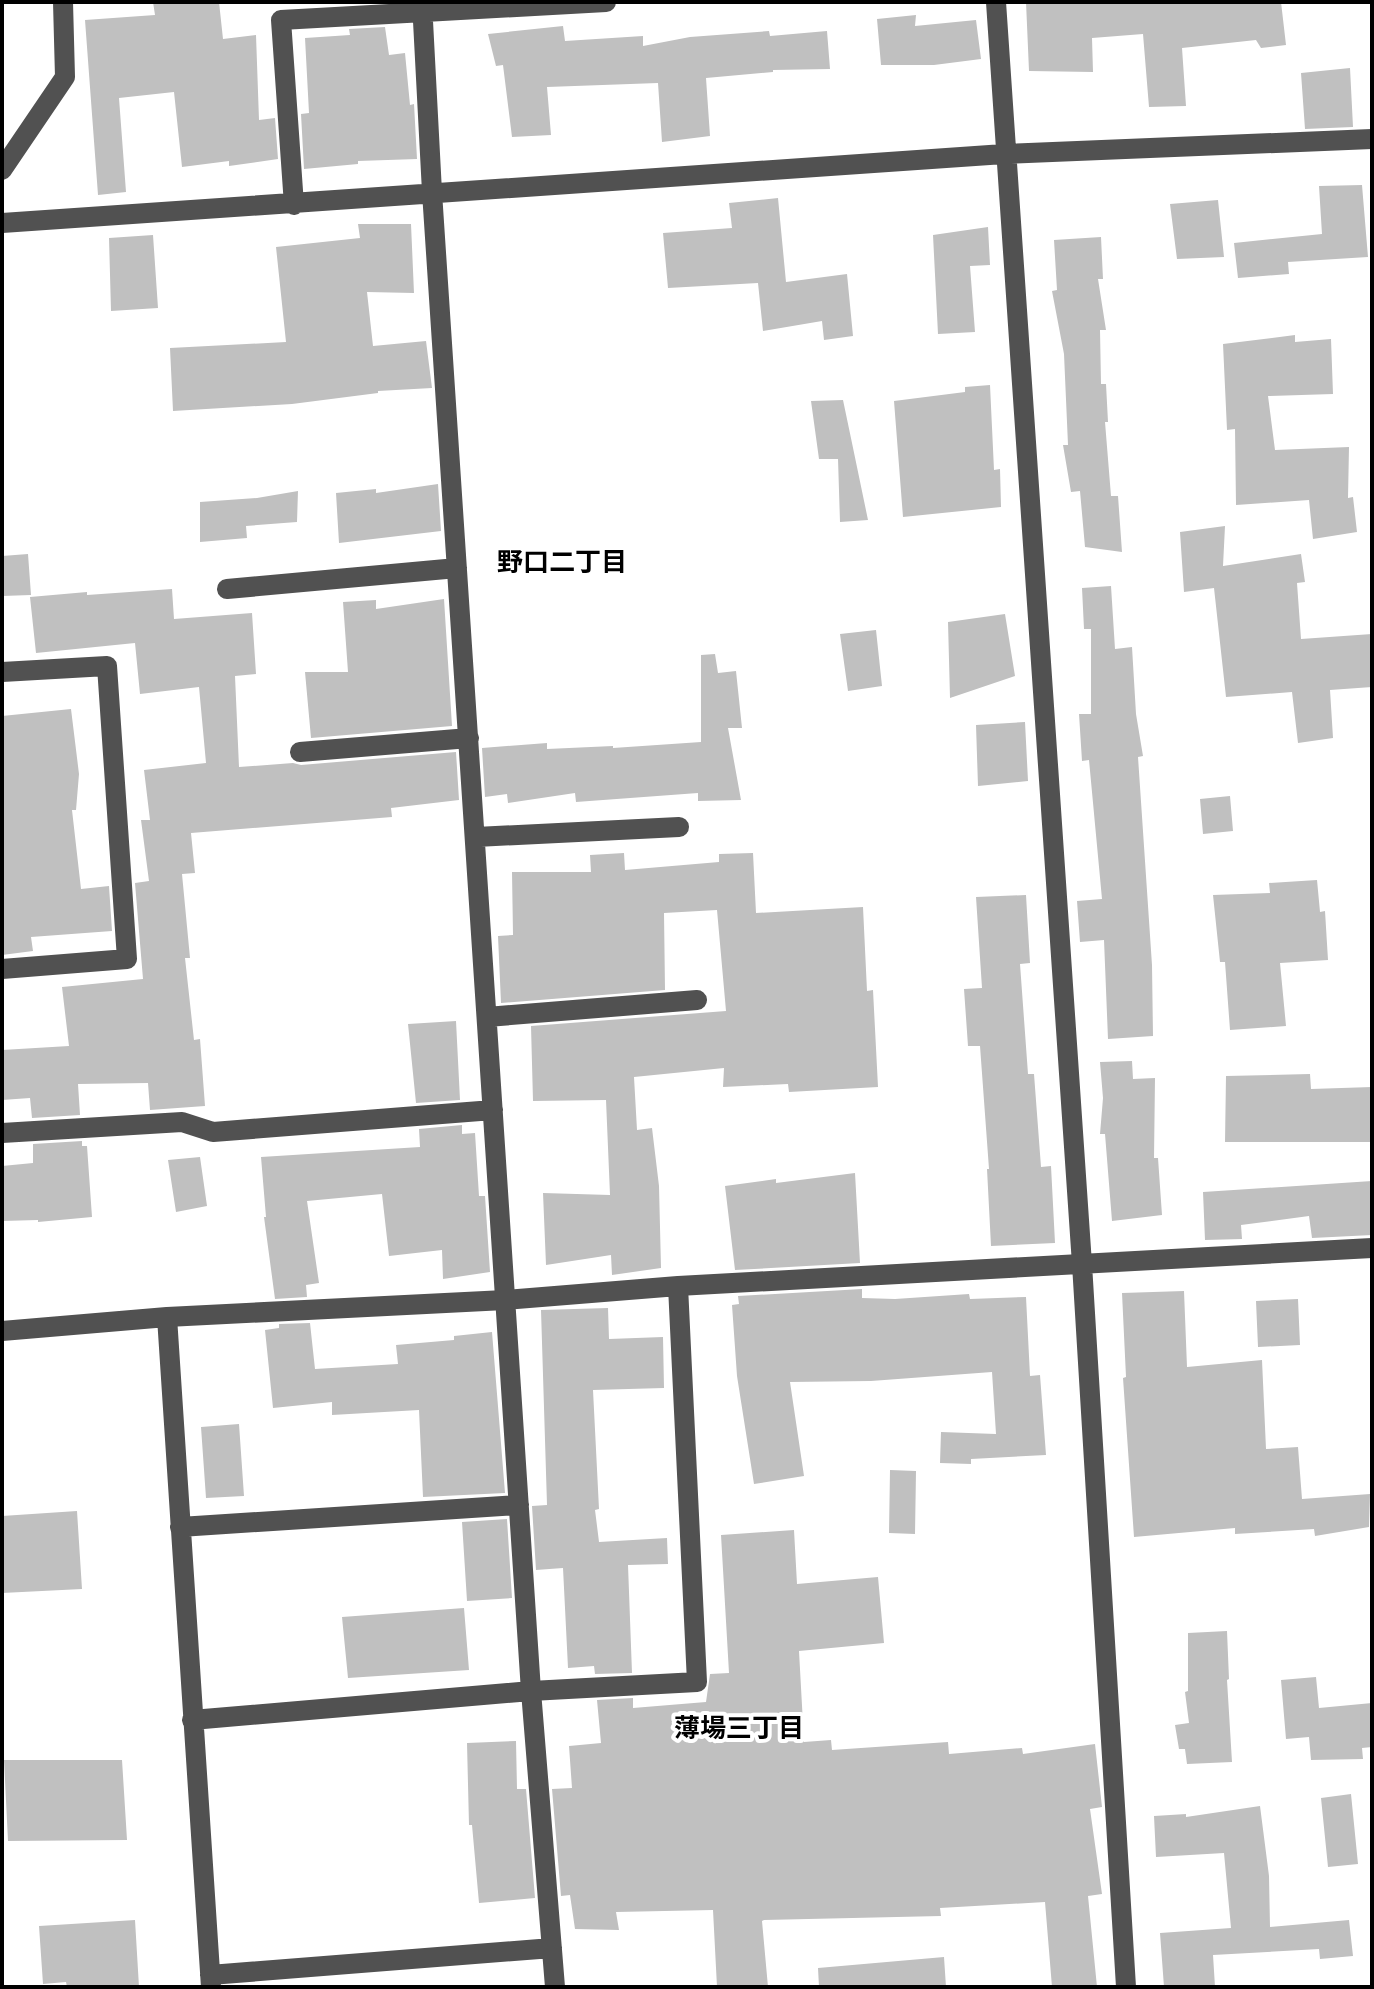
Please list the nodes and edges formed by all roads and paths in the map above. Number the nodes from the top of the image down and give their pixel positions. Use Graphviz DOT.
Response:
graph roads {
  1 [pos="63,2"];
  2 [pos="606,2"];
  3 [pos="996,2"];
  4 [pos="422,8"];
  5 [pos="1372,139"];
  6 [pos="1004,154"];
  7 [pos="2,170"];
  8 [pos="432,192"];
  9 [pos="294,205"];
  10 [pos="2,223"];
  11 [pos="457,568"];
  12 [pos="227,589"];
  13 [pos="2,672"];
  14 [pos="469,738"];
  15 [pos="300,752"];
  16 [pos="679,827"];
  17 [pos="476,837"];
  18 [pos="2,969"];
  19 [pos="697,1000"];
  20 [pos="487,1017"];
  21 [pos="493,1110"];
  22 [pos="2,1133"];
  23 [pos="1372,1248"];
  24 [pos="1082,1264"];
  25 [pos="678,1286"];
  26 [pos="505,1300"];
  27 [pos="167,1317"];
  28 [pos="2,1331"];
  29 [pos="519,1505"];
  30 [pos="180,1527"];
  31 [pos="531,1691"];
  32 [pos="192,1720"];
  33 [pos="552,1948"];
  34 [pos="210,1981"];
  35 [pos="555,1987"];
  36 [pos="1126,1987"];
  1 -- 7 [label="street"];
  2 -- 4 [label="street"];
  3 -- 6 [label="street"];
  4 -- 8 [label="street"];
  4 -- 9 [label="street"];
  5 -- 6 [label="street"];
  6 -- 8 [label="street"];
  6 -- 24 [label="street"];
  8 -- 9 [label="street"];
  8 -- 11 [label="street"];
  9 -- 10 [label="street"];
  11 -- 12 [label="street"];
  11 -- 14 [label="street"];
  13 -- 18 [label="street"];
  14 -- 15 [label="street"];
  14 -- 17 [label="street"];
  16 -- 17 [label="street"];
  17 -- 20 [label="street"];
  19 -- 20 [label="street"];
  20 -- 21 [label="street"];
  21 -- 22 [label="street"];
  21 -- 26 [label="street"];
  23 -- 24 [label="street"];
  24 -- 25 [label="street"];
  24 -- 36 [label="street"];
  25 -- 26 [label="street"];
  25 -- 31 [label="street"];
  26 -- 27 [label="street"];
  26 -- 29 [label="street"];
  27 -- 28 [label="street"];
  27 -- 30 [label="street"];
  29 -- 30 [label="street"];
  29 -- 31 [label="street"];
  30 -- 32 [label="street"];
  31 -- 32 [label="street"];
  31 -- 33 [label="street"];
  32 -- 34 [label="street"];
  33 -- 34 [label="street"];
  33 -- 35 [label="street"];
}
